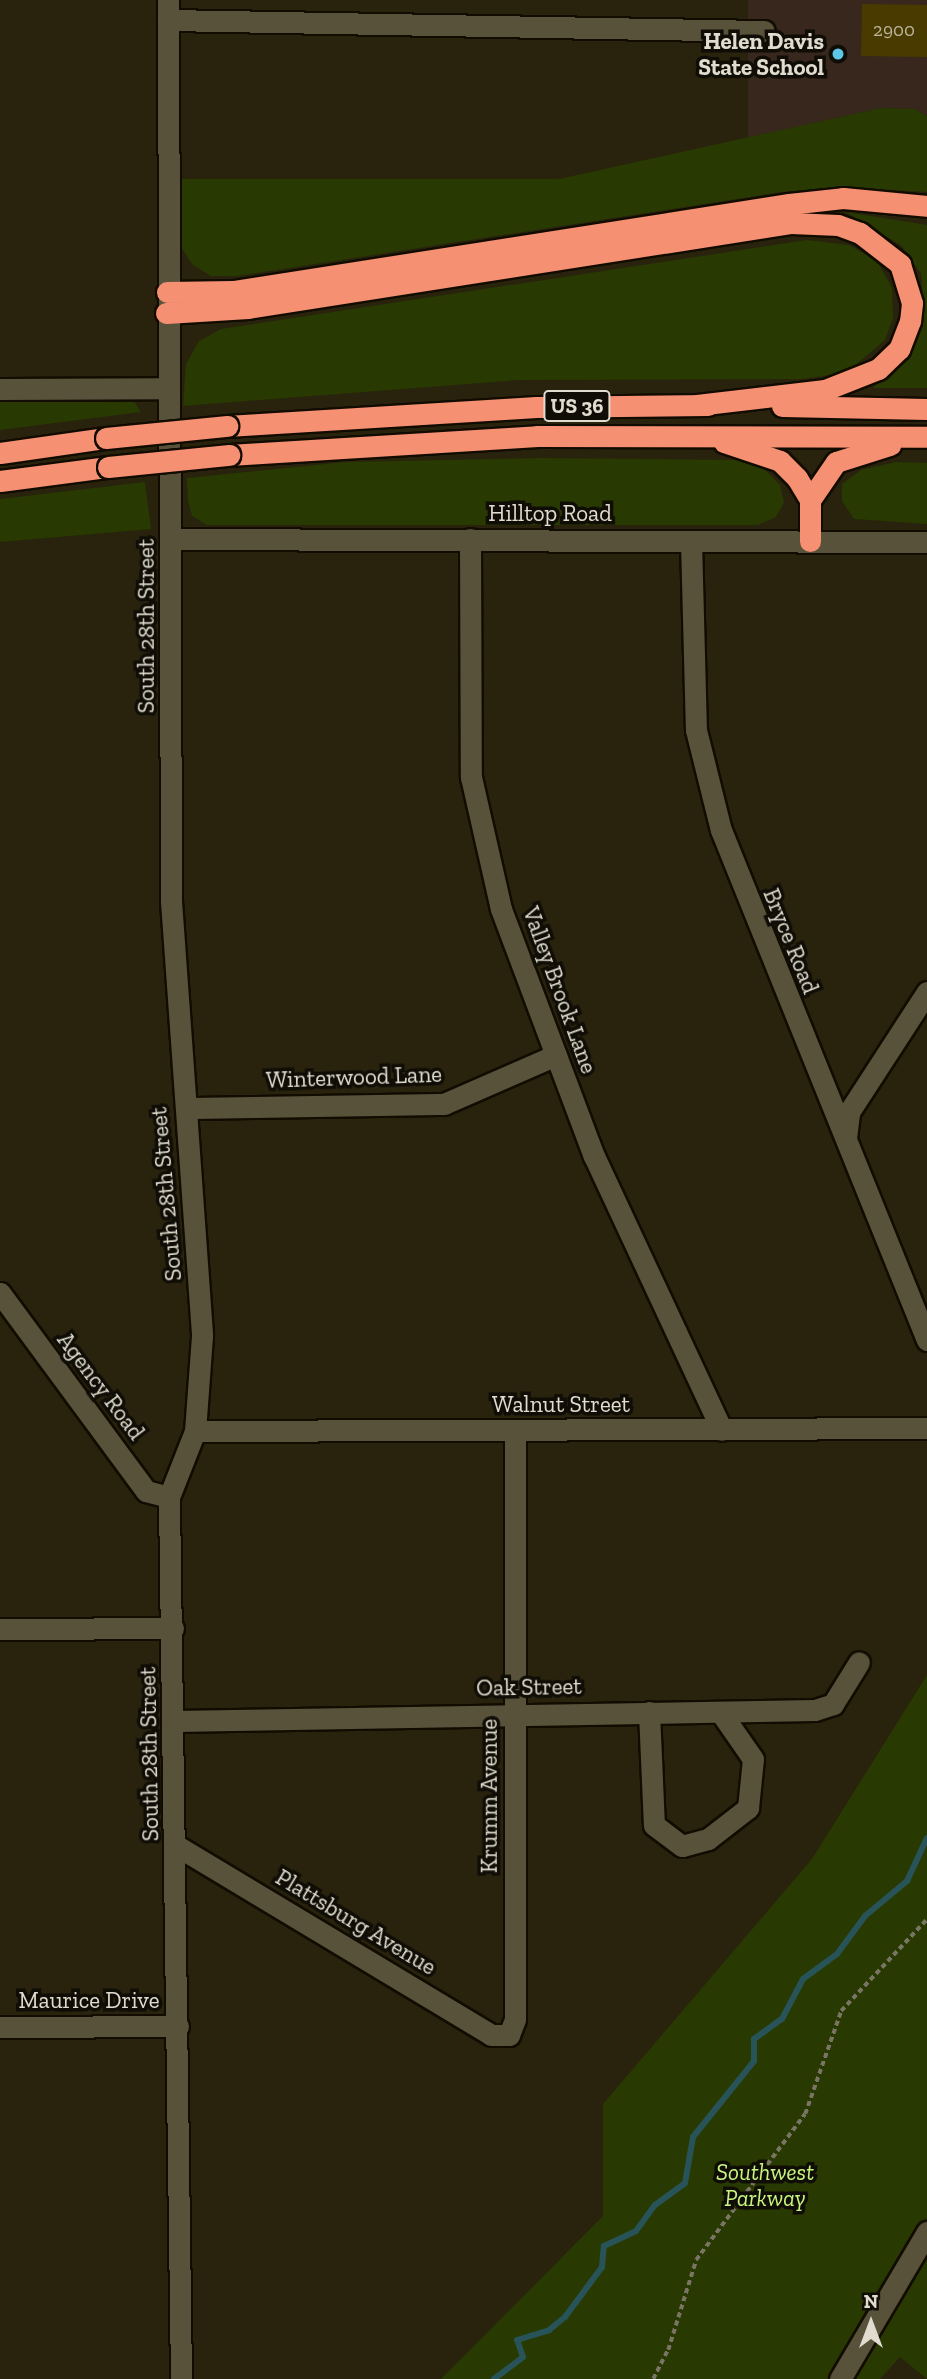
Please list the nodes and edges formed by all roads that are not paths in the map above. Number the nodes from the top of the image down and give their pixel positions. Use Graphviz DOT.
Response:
graph roads {
  1 [pos="168,10"];
  2 [pos="764,30"];
  3 [pos="927,206"];
  4 [pos="167,292"];
  5 [pos="166,313"];
  6 [pos="0,388"];
  7 [pos="166,388"];
  8 [pos="697,405"];
  9 [pos="927,409"];
  10 [pos="695,434"];
  11 [pos="927,437"];
  12 [pos="0,453"];
  13 [pos="0,481"];
  14 [pos="810,500"];
  15 [pos="173,539"];
  16 [pos="470,539"];
  17 [pos="691,541"];
  18 [pos="810,541"];
  19 [pos="926,548"];
  20 [pos="927,992"];
  21 [pos="556,1055"];
  22 [pos="187,1108"];
  23 [pos="846,1142"];
  24 [pos="0,1293"];
  25 [pos="927,1340"];
  26 [pos="927,1428"];
  27 [pos="515,1430"];
  28 [pos="722,1430"];
  29 [pos="195,1431"];
  30 [pos="169,1497"];
  31 [pos="173,1628"];
  32 [pos="0,1629"];
  33 [pos="859,1662"];
  34 [pos="649,1712"];
  35 [pos="515,1713"];
  36 [pos="721,1713"];
  37 [pos="175,1721"];
  38 [pos="177,1846"];
  39 [pos="178,2026"];
  40 [pos="0,2027"];
  41 [pos="509,2035"];
  42 [pos="927,2232"];
  43 [pos="181,2379"];
  44 [pos="840,2379"];
  1 -- 2 [label="street"];
  1 -- 4 [label="street, South 28th Street"];
  3 -- 4 [label="highway"];
  4 -- 5 [label="street, South 28th Street"];
  5 -- 7 [label="street, South 28th Street"];
  5 -- 8 [label="highway"];
  6 -- 7 [label="street"];
  7 -- 15 [label="street, South 28th Street"];
  8 -- 9 [label="highway, US 36"];
  8 -- 12 [label="highway, US 36, bridge"];
  10 -- 11 [label="highway, US 36"];
  10 -- 13 [label="highway, US 36, bridge"];
  10 -- 14 [label="highway"];
  11 -- 14 [label="highway"];
  14 -- 18 [label="highway"];
  15 -- 16 [label="street, Hilltop Road"];
  15 -- 22 [label="street, South 28th Street"];
  16 -- 17 [label="street, Hilltop Road"];
  16 -- 21 [label="street, Valley Brook Lane"];
  17 -- 18 [label="street, Hilltop Road"];
  17 -- 23 [label="street, Bryce Road"];
  18 -- 19 [label="street, Hilltop Road"];
  20 -- 23 [label="street"];
  21 -- 22 [label="street, Winterwood Lane"];
  21 -- 28 [label="street, Valley Brook Lane"];
  22 -- 29 [label="street, South 28th Street"];
  23 -- 25 [label="street, Bryce Road"];
  24 -- 30 [label="street, Agency Road"];
  26 -- 28 [label="street, Walnut Street"];
  27 -- 28 [label="street, Walnut Street"];
  27 -- 29 [label="street, Walnut Street"];
  27 -- 35 [label="street, Krumm Avenue"];
  29 -- 30 [label="street, South 28th Street"];
  30 -- 31 [label="street, South 28th Street"];
  31 -- 32 [label="street"];
  31 -- 37 [label="street, South 28th Street"];
  33 -- 36 [label="street, Oak Street"];
  34 -- 35 [label="street, Oak Street"];
  34 -- 36 [label="street, Oak Street"];
  34 -- 36 [label="street"];
  35 -- 37 [label="street, Oak Street"];
  35 -- 41 [label="street, Krumm Avenue"];
  37 -- 38 [label="street, South 28th Street"];
  38 -- 39 [label="street, South 28th Street"];
  38 -- 41 [label="street, Plattsburg Avenue"];
  39 -- 40 [label="street, Maurice Drive"];
  39 -- 43 [label="street, South 28th Street"];
  42 -- 44 [label="street"];
}
